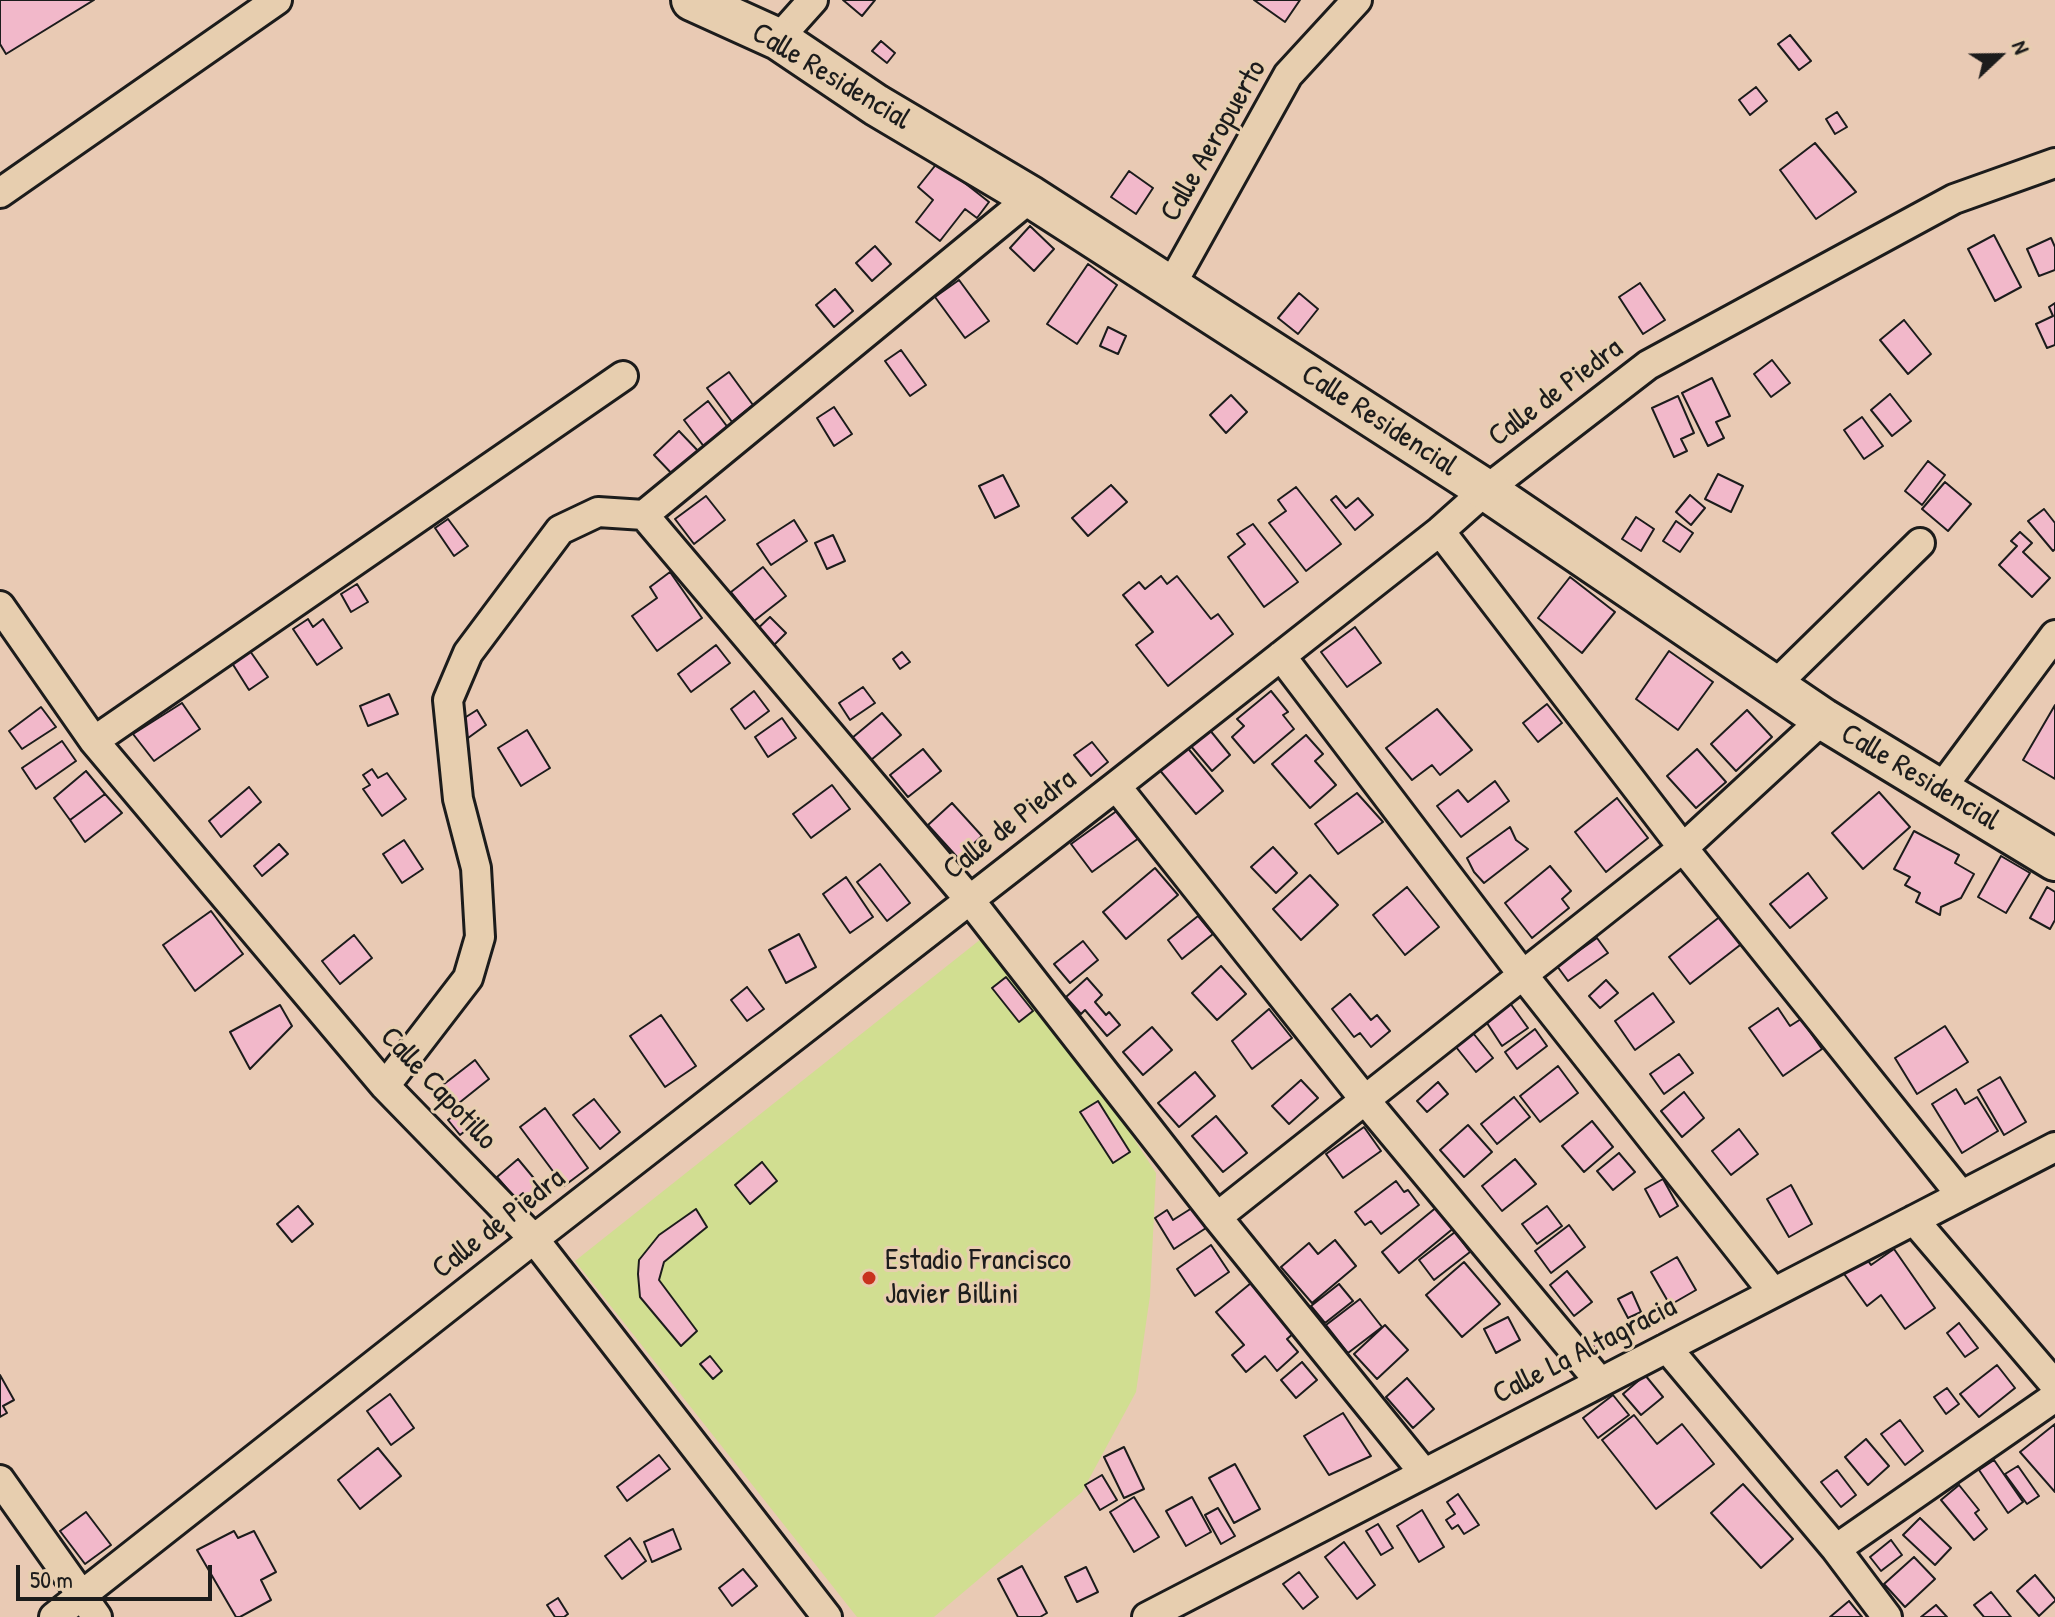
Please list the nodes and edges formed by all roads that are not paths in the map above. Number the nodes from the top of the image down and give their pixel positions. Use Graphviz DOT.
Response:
graph roads {
  1 [pos="277,0"];
  2 [pos="692,0"];
  3 [pos="813,0"];
  4 [pos="1357,0"];
  5 [pos="778,39"];
  6 [pos="2053,168"];
  7 [pos="0,193"];
  8 [pos="1031,197"];
  9 [pos="1170,287"];
  10 [pos="623,376"];
  11 [pos="1486,490"];
  12 [pos="644,515"];
  13 [pos="1440,531"];
  14 [pos="1920,543"];
  15 [pos="0,606"];
  16 [pos="2055,635"];
  17 [pos="1281,656"];
  18 [pos="1774,686"];
  19 [pos="1823,719"];
  20 [pos="94,741"];
  21 [pos="1116,786"];
  22 [pos="1940,790"];
  23 [pos="1683,848"];
  24 [pos="2055,860"];
  25 [pos="969,899"];
  26 [pos="1523,975"];
  27 [pos="385,1086"];
  28 [pos="1365,1100"];
  29 [pos="2055,1147"];
  30 [pos="1961,1195"];
  31 [pos="1217,1217"];
  32 [pos="1914,1220"];
  33 [pos="534,1239"];
  34 [pos="1773,1292"];
  35 [pos="1667,1348"];
  36 [pos="1600,1382"];
  37 [pos="2055,1385"];
  38 [pos="2055,1397"];
  39 [pos="1424,1473"];
  40 [pos="0,1480"];
  41 [pos="1836,1549"];
  42 [pos="90,1606"];
  43 [pos="54,1617"];
  44 [pos="827,1617"];
  45 [pos="1147,1617"];
  46 [pos="1887,1617"];
  1 -- 7 [label="street"];
  2 -- 5 [label="main road, Calle Residencial"];
  3 -- 5 [label="street"];
  4 -- 9 [label="street, Calle Aeropuerto"];
  5 -- 8 [label="main road, Calle Residencial"];
  6 -- 11 [label="street, Calle de Piedra"];
  8 -- 9 [label="main road, Calle Residencial"];
  8 -- 12 [label="street"];
  9 -- 11 [label="main road, Calle Residencial"];
  10 -- 20 [label="street"];
  11 -- 13 [label="street, Calle de Piedra"];
  11 -- 18 [label="main road, Calle Residencial"];
  12 -- 25 [label="street"];
  12 -- 27 [label="street"];
  13 -- 17 [label="street, Calle de Piedra"];
  13 -- 23 [label="street"];
  14 -- 18 [label="street"];
  15 -- 20 [label="street, Calle Capotillo"];
  16 -- 22 [label="street"];
  17 -- 21 [label="street, Calle de Piedra"];
  17 -- 26 [label="street"];
  18 -- 19 [label="main road, Calle Residencial"];
  19 -- 22 [label="main road, Calle Residencial"];
  19 -- 23 [label="street"];
  20 -- 27 [label="street, Calle Capotillo"];
  21 -- 25 [label="street, Calle de Piedra"];
  21 -- 28 [label="street"];
  22 -- 24 [label="main road, Calle Residencial"];
  23 -- 26 [label="street"];
  23 -- 30 [label="street"];
  25 -- 31 [label="street"];
  25 -- 33 [label="street, Calle de Piedra"];
  26 -- 28 [label="street"];
  26 -- 34 [label="street"];
  27 -- 33 [label="street, Calle Capotillo"];
  28 -- 31 [label="street"];
  28 -- 36 [label="street"];
  29 -- 30 [label="street, Calle La Altagracia"];
  30 -- 32 [label="street, Calle La Altagracia"];
  31 -- 39 [label="street"];
  32 -- 34 [label="street, Calle La Altagracia"];
  32 -- 37 [label="street"];
  33 -- 42 [label="street, Calle de Piedra"];
  33 -- 44 [label="street, Calle Capotillo"];
  34 -- 35 [label="street, Calle La Altagracia"];
  35 -- 36 [label="street, Calle La Altagracia"];
  35 -- 41 [label="street"];
  36 -- 39 [label="street, Calle La Altagracia"];
  38 -- 41 [label="street"];
  39 -- 45 [label="street, Calle La Altagracia"];
  40 -- 42 [label="street"];
  41 -- 46 [label="street"];
  42 -- 43 [label="street, Calle de Piedra"];
}
